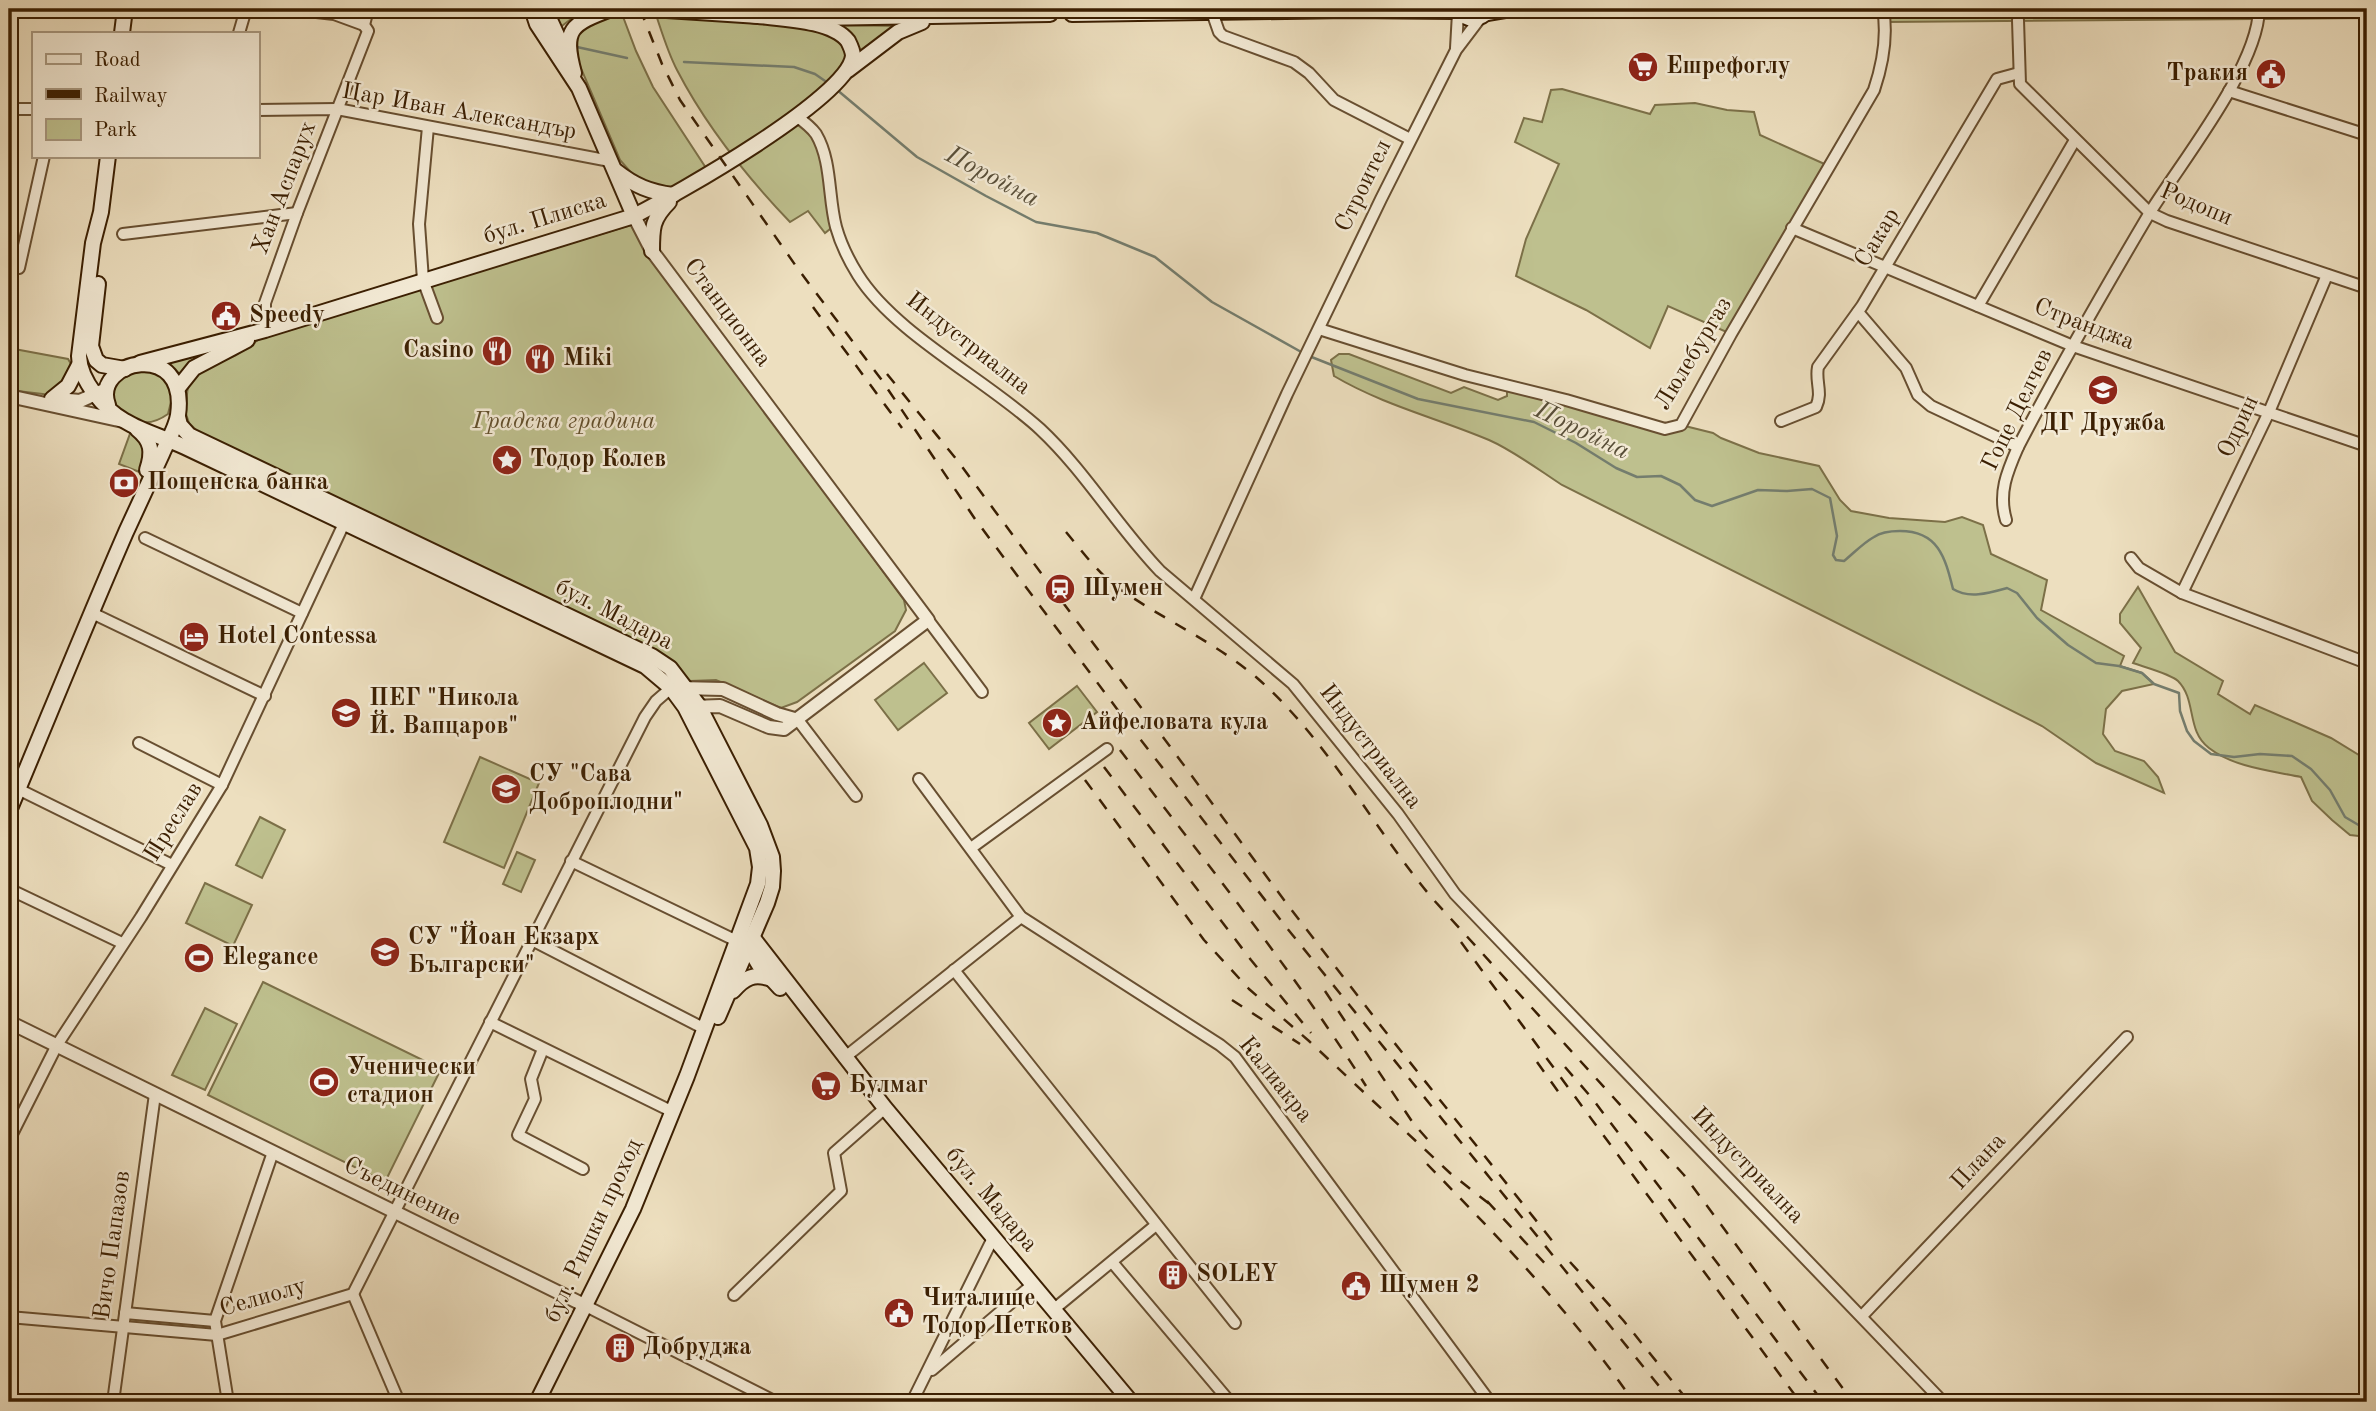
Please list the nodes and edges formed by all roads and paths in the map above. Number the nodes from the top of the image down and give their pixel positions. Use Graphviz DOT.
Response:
graph roads {
  1 [pos="125,9"];
  2 [pos="246,9"];
  3 [pos="290,9"];
  4 [pos="368,9"];
  5 [pos="520,9"];
  6 [pos="533,9"];
  7 [pos="545,9"];
  8 [pos="611,9"];
  9 [pos="651,9"];
  10 [pos="1511,9"];
  11 [pos="1883,9"];
  12 [pos="2259,9"];
  13 [pos="333,11"];
  14 [pos="1074,11"];
  15 [pos="1457,11"];
  16 [pos="1048,12"];
  17 [pos="1212,12"];
  18 [pos="1486,13"];
  19 [pos="751,15"];
  20 [pos="936,18"];
  21 [pos="2018,20"];
  22 [pos="537,24"];
  23 [pos="365,25"];
  24 [pos="122,32"];
  25 [pos="239,32"];
  26 [pos="1456,50"];
  27 [pos="845,73"];
  28 [pos="2019,73"];
  29 [pos="579,88"];
  30 [pos="2229,91"];
  31 [pos="9,109"];
  32 [pos="32,109"];
  33 [pos="337,109"];
  34 [pos="259,110"];
  35 [pos="796,116"];
  36 [pos="428,127"];
  37 [pos="2367,135"];
  38 [pos="1410,139"];
  39 [pos="2075,141"];
  40 [pos="44,158"];
  41 [pos="108,158"];
  42 [pos="612,165"];
  43 [pos="675,195"];
  44 [pos="100,212"];
  45 [pos="2150,212"];
  46 [pos="297,213"];
  47 [pos="634,216"];
  48 [pos="1792,228"];
  49 [pos="123,234"];
  50 [pos="652,251"];
  51 [pos="1886,267"];
  52 [pos="19,268"];
  53 [pos="2327,275"];
  54 [pos="423,280"];
  55 [pos="2367,288"];
  56 [pos="1978,306"];
  57 [pos="1857,312"];
  58 [pos="437,317"];
  59 [pos="1319,329"];
  60 [pos="264,330"];
  61 [pos="2073,346"];
  62 [pos="140,363"];
  63 [pos="79,365"];
  64 [pos="125,369"];
  65 [pos="178,388"];
  66 [pos="101,392"];
  67 [pos="9,396"];
  68 [pos="52,399"];
  69 [pos="178,410"];
  70 [pos="2269,412"];
  71 [pos="1781,421"];
  72 [pos="127,422"];
  73 [pos="145,430"];
  74 [pos="169,440"];
  75 [pos="2367,446"];
  76 [pos="2018,447"];
  77 [pos="347,517"];
  78 [pos="2006,520"];
  79 [pos="127,529"];
  80 [pos="145,538"];
  81 [pos="2131,558"];
  82 [pos="2182,593"];
  83 [pos="1194,598"];
  84 [pos="92,613"];
  85 [pos="302,613"];
  86 [pos="928,620"];
  87 [pos="2367,663"];
  88 [pos="671,688"];
  89 [pos="687,688"];
  90 [pos="982,692"];
  91 [pos="265,696"];
  92 [pos="692,707"];
  93 [pos="798,720"];
  94 [pos="139,743"];
  95 [pos="1107,748"];
  96 [pos="919,779"];
  97 [pos="222,785"];
  98 [pos="18,789"];
  99 [pos="856,796"];
  100 [pos="9,811"];
  101 [pos="971,848"];
  102 [pos="571,860"];
  103 [pos="172,865"];
  104 [pos="9,889"];
  105 [pos="1021,917"];
  106 [pos="745,939"];
  107 [pos="532,940"];
  108 [pos="122,943"];
  109 [pos="954,970"];
  110 [pos="772,979"];
  111 [pos="726,1001"];
  112 [pos="490,1022"];
  113 [pos="9,1023"];
  114 [pos="705,1029"];
  115 [pos="2127,1037"];
  116 [pos="57,1045"];
  117 [pos="543,1049"];
  118 [pos="844,1058"];
  119 [pos="687,1076"];
  120 [pos="155,1094"];
  121 [pos="884,1108"];
  122 [pos="673,1112"];
  123 [pos="9,1140"];
  124 [pos="273,1152"];
  125 [pos="583,1169"];
  126 [pos="394,1212"];
  127 [pos="1156,1225"];
  128 [pos="993,1238"];
  129 [pos="1112,1262"];
  130 [pos="1032,1285"];
  131 [pos="353,1294"];
  132 [pos="734,1295"];
  133 [pos="586,1306"];
  134 [pos="1053,1310"];
  135 [pos="125,1313"];
  136 [pos="1862,1316"];
  137 [pos="9,1317"];
  138 [pos="215,1321"];
  139 [pos="1235,1323"];
  140 [pos="123,1328"];
  141 [pos="217,1335"];
  142 [pos="927,1374"];
  143 [pos="113,1402"];
  144 [pos="228,1402"];
  145 [pos="399,1402"];
  146 [pos="537,1402"];
  147 [pos="776,1402"];
  148 [pos="912,1402"];
  149 [pos="1131,1402"];
  150 [pos="1230,1402"];
  151 [pos="1490,1402"];
  152 [pos="1943,1402"];
  1 -- 24 [label="main road"];
  2 -- 25 [label="street"];
  3 -- 13 [label="street"];
  4 -- 23 [label="street, Хан Аспарух"];
  5 -- 22 [label="main road"];
  6 -- 22 [label="main road, Станционна"];
  7 -- 29 [label="main road"];
  8 -- 29 [label="main road"];
  9 -- 19 [label="main road"];
  10 -- 18 [label="main road"];
  11 -- 48 [label="street, Люлебургаз"];
  12 -- 30 [label="street, Гоце Делчев"];
  13 -- 23 [label="street"];
  14 -- 16 [label="main road"];
  14 -- 17 [label="main road"];
  15 -- 17 [label="main road"];
  15 -- 18 [label="main road"];
  15 -- 26 [label="street"];
  16 -- 20 [label="main road"];
  17 -- 38 [label="street"];
  18 -- 26 [label="street"];
  19 -- 20 [label="main road"];
  19 -- 27 [label="main road"];
  20 -- 27 [label="main road"];
  21 -- 28 [label="street"];
  22 -- 29 [label="main road, Станционна"];
  23 -- 33 [label="street, Хан Аспарух"];
  26 -- 38 [label="street, Строител"];
  27 -- 35 [label="main road, бул. Плиска"];
  28 -- 39 [label="street, Родопи"];
  28 -- 51 [label="street, Сакар"];
  29 -- 42 [label="main road, Станционна"];
  30 -- 37 [label="street"];
  30 -- 45 [label="street, Гоце Делчев"];
  31 -- 32 [label="street"];
  33 -- 34 [label="street, Цар Иван Александър"];
  33 -- 36 [label="street, Цар Иван Александър"];
  33 -- 46 [label="street, Хан Аспарух"];
  35 -- 43 [label="main road, бул. Плиска"];
  35 -- 83 [label="street, Индустриална"];
  36 -- 42 [label="street, Цар Иван Александър"];
  36 -- 54 [label="street"];
  38 -- 59 [label="street, Строител"];
  39 -- 45 [label="street, Родопи"];
  39 -- 56 [label="street"];
  40 -- 52 [label="street"];
  41 -- 44 [label="main road"];
  42 -- 43 [label="main road"];
  42 -- 47 [label="main road, Станционна"];
  43 -- 47 [label="main road, бул. Плиска"];
  43 -- 50 [label="main road"];
  44 -- 63 [label="main road"];
  44 -- 64 [label="main road"];
  45 -- 53 [label="street, Родопи"];
  45 -- 61 [label="street, Гоце Делчев"];
  46 -- 49 [label="street"];
  46 -- 60 [label="street, Хан Аспарух"];
  47 -- 50 [label="street, Станционна"];
  47 -- 54 [label="main road, бул. Плиска"];
  48 -- 51 [label="street, Странджа"];
  48 -- 59 [label="street, Люлебургаз"];
  50 -- 86 [label="street, Станционна"];
  51 -- 56 [label="street, Странджа"];
  51 -- 57 [label="street, Сакар"];
  53 -- 55 [label="street, Родопи"];
  53 -- 70 [label="street, Одрин"];
  54 -- 58 [label="street"];
  54 -- 60 [label="main road, бул. Плиска"];
  56 -- 61 [label="street, Странджа"];
  57 -- 71 [label="street, Сакар"];
  57 -- 76 [label="street"];
  59 -- 83 [label="street, Строител"];
  60 -- 62 [label="main road, бул. Плиска"];
  60 -- 65 [label="main road, бул. Плиска"];
  61 -- 70 [label="street, Странджа"];
  61 -- 76 [label="street, Гоце Делчев"];
  62 -- 64 [label="main road"];
  62 -- 65 [label="main road"];
  63 -- 66 [label="main road"];
  63 -- 68 [label="main road"];
  64 -- 66 [label="main road"];
  65 -- 69 [label="main road"];
  66 -- 68 [label="street"];
  66 -- 72 [label="main road"];
  67 -- 68 [label="street"];
  67 -- 72 [label="street"];
  69 -- 73 [label="main road"];
  69 -- 74 [label="main road"];
  69 -- 77 [label="main road, бул. Мадара"];
  70 -- 75 [label="street, Странджа"];
  70 -- 82 [label="street, Одрин"];
  72 -- 73 [label="main road"];
  72 -- 79 [label="main road"];
  73 -- 74 [label="main road, бул. Мадара"];
  74 -- 77 [label="main road, бул. Мадара"];
  74 -- 79 [label="main road"];
  76 -- 78 [label="street, Гоце Делчев"];
  77 -- 85 [label="street, Преслав"];
  77 -- 88 [label="main road, бул. Мадара"];
  77 -- 89 [label="main road, бул. Мадара"];
  79 -- 84 [label="main road"];
  80 -- 85 [label="street"];
  81 -- 82 [label="street"];
  82 -- 87 [label="street"];
  83 -- 136 [label="street, Индустриална"];
  84 -- 91 [label="street"];
  84 -- 98 [label="main road"];
  85 -- 91 [label="street, Преслав"];
  86 -- 90 [label="street, Станционна"];
  86 -- 93 [label="street"];
  88 -- 89 [label="street"];
  88 -- 92 [label="main road, бул. Мадара"];
  88 -- 102 [label="street"];
  89 -- 92 [label="main road, бул. Мадара"];
  89 -- 93 [label="street"];
  91 -- 97 [label="street, Преслав"];
  92 -- 93 [label="street"];
  92 -- 106 [label="main road, бул. Мадара"];
  93 -- 99 [label="street"];
  94 -- 97 [label="street"];
  95 -- 101 [label="street"];
  96 -- 101 [label="street, Калиакра"];
  97 -- 103 [label="street, Преслав"];
  98 -- 100 [label="main road"];
  98 -- 103 [label="street"];
  101 -- 105 [label="street, Калиакра"];
  102 -- 106 [label="street"];
  102 -- 107 [label="street"];
  103 -- 108 [label="street, Преслав"];
  104 -- 108 [label="street"];
  105 -- 109 [label="street"];
  105 -- 151 [label="street, Калиакра"];
  106 -- 110 [label="main road, бул. Мадара"];
  106 -- 111 [label="main road, бул. Ришки проход"];
  106 -- 114 [label="main road, бул. Ришки проход"];
  106 -- 118 [label="main road, бул. Мадара"];
  107 -- 112 [label="street"];
  107 -- 114 [label="street"];
  108 -- 116 [label="street, Преслав"];
  109 -- 118 [label="street"];
  109 -- 127 [label="street"];
  110 -- 111 [label="main road"];
  110 -- 118 [label="main road, бул. Мадара"];
  111 -- 119 [label="main road, бул. Ришки проход"];
  112 -- 117 [label="street"];
  112 -- 126 [label="street"];
  113 -- 116 [label="street, Съединение"];
  114 -- 119 [label="main road, бул. Ришки проход"];
  115 -- 136 [label="street, Плана"];
  116 -- 120 [label="street, Съединение"];
  116 -- 123 [label="street, Преслав"];
  117 -- 122 [label="street"];
  117 -- 125 [label="street"];
  118 -- 121 [label="main road, бул. Мадара"];
  119 -- 122 [label="main road, бул. Ришки проход"];
  120 -- 124 [label="street, Съединение"];
  120 -- 135 [label="street, Вичо Папазов"];
  121 -- 128 [label="main road, бул. Мадара"];
  121 -- 132 [label="street"];
  122 -- 133 [label="main road, бул. Ришки проход"];
  124 -- 126 [label="street, Съединение"];
  124 -- 138 [label="street"];
  126 -- 131 [label="street"];
  126 -- 133 [label="street, Съединение"];
  127 -- 129 [label="street"];
  127 -- 139 [label="street"];
  128 -- 130 [label="main road, бул. Мадара"];
  128 -- 142 [label="street"];
  129 -- 134 [label="street"];
  129 -- 150 [label="street"];
  130 -- 134 [label="main road, бул. Мадара"];
  130 -- 142 [label="street"];
  131 -- 141 [label="street, Селиолу"];
  131 -- 145 [label="street"];
  133 -- 146 [label="main road, бул. Ришки проход"];
  133 -- 147 [label="street, Съединение"];
  134 -- 149 [label="main road, бул. Мадара"];
  135 -- 138 [label="street"];
  135 -- 140 [label="street, Вичо Папазов"];
  136 -- 152 [label="street, Индустриална"];
  137 -- 140 [label="street, Селиолу"];
  138 -- 141 [label="street"];
  140 -- 141 [label="street, Селиолу"];
  140 -- 143 [label="street, Вичо Папазов"];
  141 -- 144 [label="street"];
  142 -- 148 [label="street"];
}
